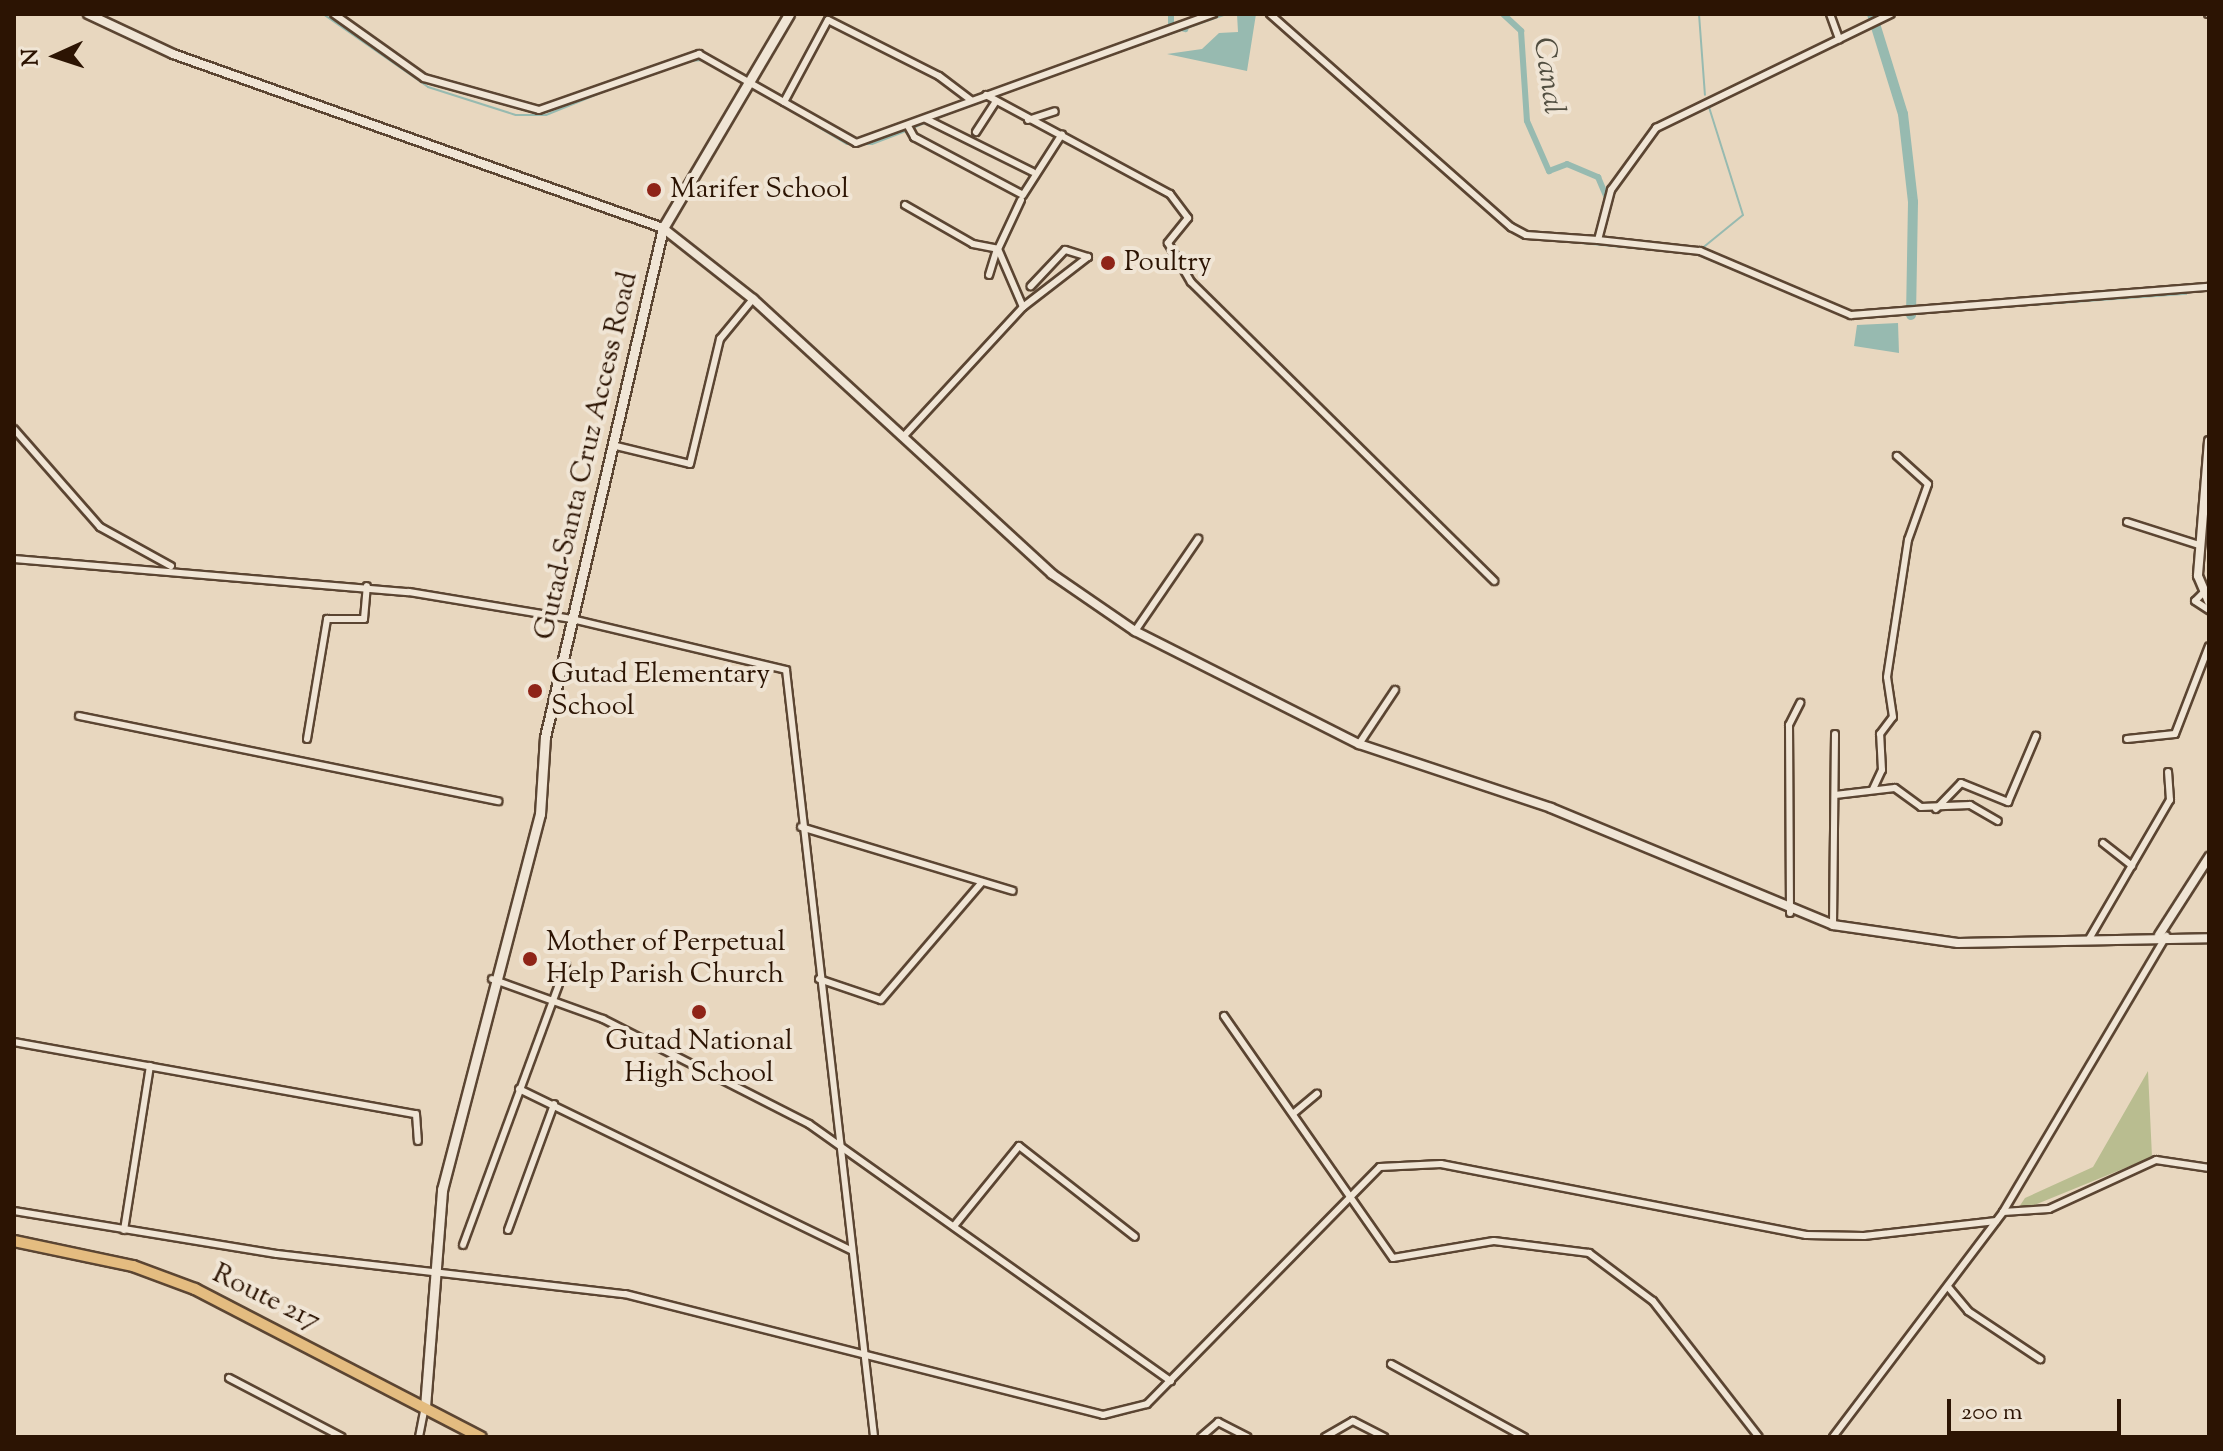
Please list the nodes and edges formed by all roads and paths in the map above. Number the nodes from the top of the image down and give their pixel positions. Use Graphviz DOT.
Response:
graph roads {
  1 [pos="88,14"];
  2 [pos="334,14"];
  3 [pos="789,14"];
  4 [pos="1213,14"];
  5 [pos="1270,14"];
  6 [pos="1830,14"];
  7 [pos="1891,14"];
  8 [pos="1839,39"];
  9 [pos="749,82"];
  10 [pos="986,95"];
  11 [pos="971,100"];
  12 [pos="784,102"];
  13 [pos="995,103"];
  14 [pos="1055,111"];
  15 [pos="926,119"];
  16 [pos="1028,120"];
  17 [pos="908,126"];
  18 [pos="976,132"];
  19 [pos="1062,134"];
  20 [pos="1033,172"];
  21 [pos="1021,200"];
  22 [pos="905,205"];
  23 [pos="663,228"];
  24 [pos="1598,240"];
  25 [pos="998,249"];
  26 [pos="989,275"];
  27 [pos="1031,286"];
  28 [pos="2209,287"];
  29 [pos="753,299"];
  30 [pos="1023,307"];
  31 [pos="14,429"];
  32 [pos="903,437"];
  33 [pos="2209,441"];
  34 [pos="612,445"];
  35 [pos="1897,456"];
  36 [pos="2127,522"];
  37 [pos="1198,539"];
  38 [pos="2199,545"];
  39 [pos="14,559"];
  40 [pos="174,567"];
  41 [pos="1494,581"];
  42 [pos="367,586"];
  43 [pos="2203,593"];
  44 [pos="2209,602"];
  45 [pos="2209,610"];
  46 [pos="572,619"];
  47 [pos="1135,631"];
  48 [pos="2209,646"];
  49 [pos="1395,690"];
  50 [pos="1800,703"];
  51 [pos="79,716"];
  52 [pos="1835,734"];
  53 [pos="2036,736"];
  54 [pos="307,739"];
  55 [pos="2127,739"];
  56 [pos="1359,744"];
  57 [pos="2168,772"];
  58 [pos="1873,789"];
  59 [pos="1835,795"];
  60 [pos="498,801"];
  61 [pos="1936,809"];
  62 [pos="1998,821"];
  63 [pos="801,827"];
  64 [pos="2103,843"];
  65 [pos="2209,857"];
  66 [pos="2132,866"];
  67 [pos="982,882"];
  68 [pos="1013,891"];
  69 [pos="1790,913"];
  70 [pos="1833,925"];
  71 [pos="2163,936"];
  72 [pos="2209,938"];
  73 [pos="2089,939"];
  74 [pos="566,965"];
  75 [pos="492,979"];
  76 [pos="819,979"];
  77 [pos="554,998"];
  78 [pos="1224,1016"];
  79 [pos="14,1042"];
  80 [pos="150,1066"];
  81 [pos="519,1089"];
  82 [pos="1317,1094"];
  83 [pos="554,1104"];
  84 [pos="1294,1113"];
  85 [pos="418,1141"];
  86 [pos="840,1144"];
  87 [pos="2209,1168"];
  88 [pos="1348,1202"];
  89 [pos="14,1211"];
  90 [pos="2003,1212"];
  91 [pos="1992,1223"];
  92 [pos="954,1226"];
  93 [pos="124,1230"];
  94 [pos="508,1230"];
  95 [pos="1135,1237"];
  96 [pos="14,1241"];
  97 [pos="463,1245"];
  98 [pos="852,1251"];
  99 [pos="431,1274"];
  100 [pos="1949,1288"];
  101 [pos="864,1356"];
  102 [pos="2040,1359"];
  103 [pos="1391,1364"];
  104 [pos="229,1378"];
  105 [pos="1171,1381"];
  106 [pos="425,1407"];
  107 [pos="342,1437"];
  108 [pos="419,1437"];
  109 [pos="481,1437"];
  110 [pos="874,1437"];
  111 [pos="1201,1437"];
  112 [pos="1247,1437"];
  113 [pos="1325,1437"];
  114 [pos="1384,1437"];
  115 [pos="1524,1437"];
  116 [pos="1759,1437"];
  117 [pos="1833,1437"];
  1 -- 23 [label="street"];
  2 -- 9 [label="street"];
  3 -- 9 [label="main road, Gutad-Santa Cruz Access Road"];
  4 -- 10 [label="street"];
  5 -- 24 [label="street"];
  6 -- 8 [label="street"];
  7 -- 8 [label="street"];
  8 -- 24 [label="street"];
  9 -- 12 [label="street"];
  9 -- 23 [label="main road, Gutad-Santa Cruz Access Road"];
  10 -- 11 [label="street"];
  10 -- 13 [label="street"];
  11 -- 12 [label="street"];
  11 -- 15 [label="street"];
  12 -- 17 [label="street"];
  13 -- 16 [label="street"];
  13 -- 18 [label="street"];
  14 -- 16 [label="street"];
  15 -- 17 [label="street"];
  15 -- 20 [label="street"];
  16 -- 19 [label="street"];
  17 -- 20 [label="street"];
  19 -- 20 [label="street"];
  19 -- 41 [label="street"];
  21 -- 25 [label="street"];
  22 -- 25 [label="street"];
  23 -- 29 [label="street"];
  23 -- 34 [label="main road, Gutad-Santa Cruz Access Road"];
  24 -- 28 [label="street"];
  25 -- 26 [label="street"];
  25 -- 30 [label="street"];
  27 -- 30 [label="street"];
  29 -- 32 [label="street"];
  29 -- 34 [label="street"];
  30 -- 32 [label="street"];
  31 -- 40 [label="street"];
  32 -- 47 [label="street"];
  33 -- 38 [label="street"];
  34 -- 46 [label="main road, Gutad-Santa Cruz Access Road"];
  35 -- 58 [label="street"];
  36 -- 38 [label="street"];
  37 -- 47 [label="street"];
  38 -- 43 [label="street"];
  39 -- 40 [label="street"];
  40 -- 42 [label="street"];
  42 -- 46 [label="street"];
  42 -- 54 [label="street"];
  43 -- 44 [label="street"];
  43 -- 45 [label="street"];
  46 -- 63 [label="street"];
  46 -- 75 [label="main road, Gutad-Santa Cruz Access Road"];
  47 -- 56 [label="street"];
  48 -- 55 [label="street"];
  49 -- 56 [label="street"];
  50 -- 69 [label="street"];
  51 -- 60 [label="street"];
  52 -- 59 [label="street"];
  53 -- 61 [label="street"];
  56 -- 69 [label="street"];
  57 -- 66 [label="street"];
  58 -- 59 [label="street"];
  58 -- 61 [label="street"];
  59 -- 70 [label="street"];
  61 -- 62 [label="street"];
  63 -- 67 [label="street"];
  63 -- 76 [label="street"];
  64 -- 66 [label="street"];
  65 -- 71 [label="street"];
  66 -- 73 [label="street"];
  67 -- 68 [label="street"];
  67 -- 76 [label="street"];
  69 -- 70 [label="street"];
  70 -- 73 [label="street"];
  71 -- 72 [label="street"];
  71 -- 73 [label="street"];
  71 -- 90 [label="street"];
  74 -- 77 [label="street"];
  75 -- 77 [label="street"];
  75 -- 99 [label="main road, Gutad-Santa Cruz Access Road"];
  76 -- 86 [label="street"];
  77 -- 81 [label="street"];
  77 -- 86 [label="street"];
  78 -- 84 [label="street"];
  79 -- 80 [label="street"];
  80 -- 85 [label="street"];
  80 -- 93 [label="street"];
  81 -- 83 [label="street"];
  81 -- 97 [label="street"];
  82 -- 84 [label="street"];
  83 -- 94 [label="street"];
  83 -- 98 [label="street"];
  84 -- 88 [label="street"];
  86 -- 92 [label="street"];
  86 -- 98 [label="street"];
  87 -- 90 [label="street"];
  88 -- 91 [label="street"];
  88 -- 105 [label="street"];
  88 -- 116 [label="street"];
  89 -- 93 [label="street"];
  90 -- 91 [label="street"];
  91 -- 100 [label="street"];
  92 -- 95 [label="street"];
  92 -- 105 [label="street"];
  93 -- 99 [label="street"];
  96 -- 106 [label="main road, Route 217"];
  98 -- 101 [label="street"];
  99 -- 101 [label="street"];
  99 -- 106 [label="main road, Gutad-Santa Cruz Access Road"];
  100 -- 102 [label="street"];
  100 -- 117 [label="street"];
  101 -- 105 [label="street"];
  101 -- 110 [label="street"];
  103 -- 115 [label="street"];
  104 -- 107 [label="street"];
  106 -- 108 [label="street"];
  106 -- 109 [label="main road, Route 217"];
  111 -- 112 [label="street"];
  113 -- 114 [label="street"];
}
